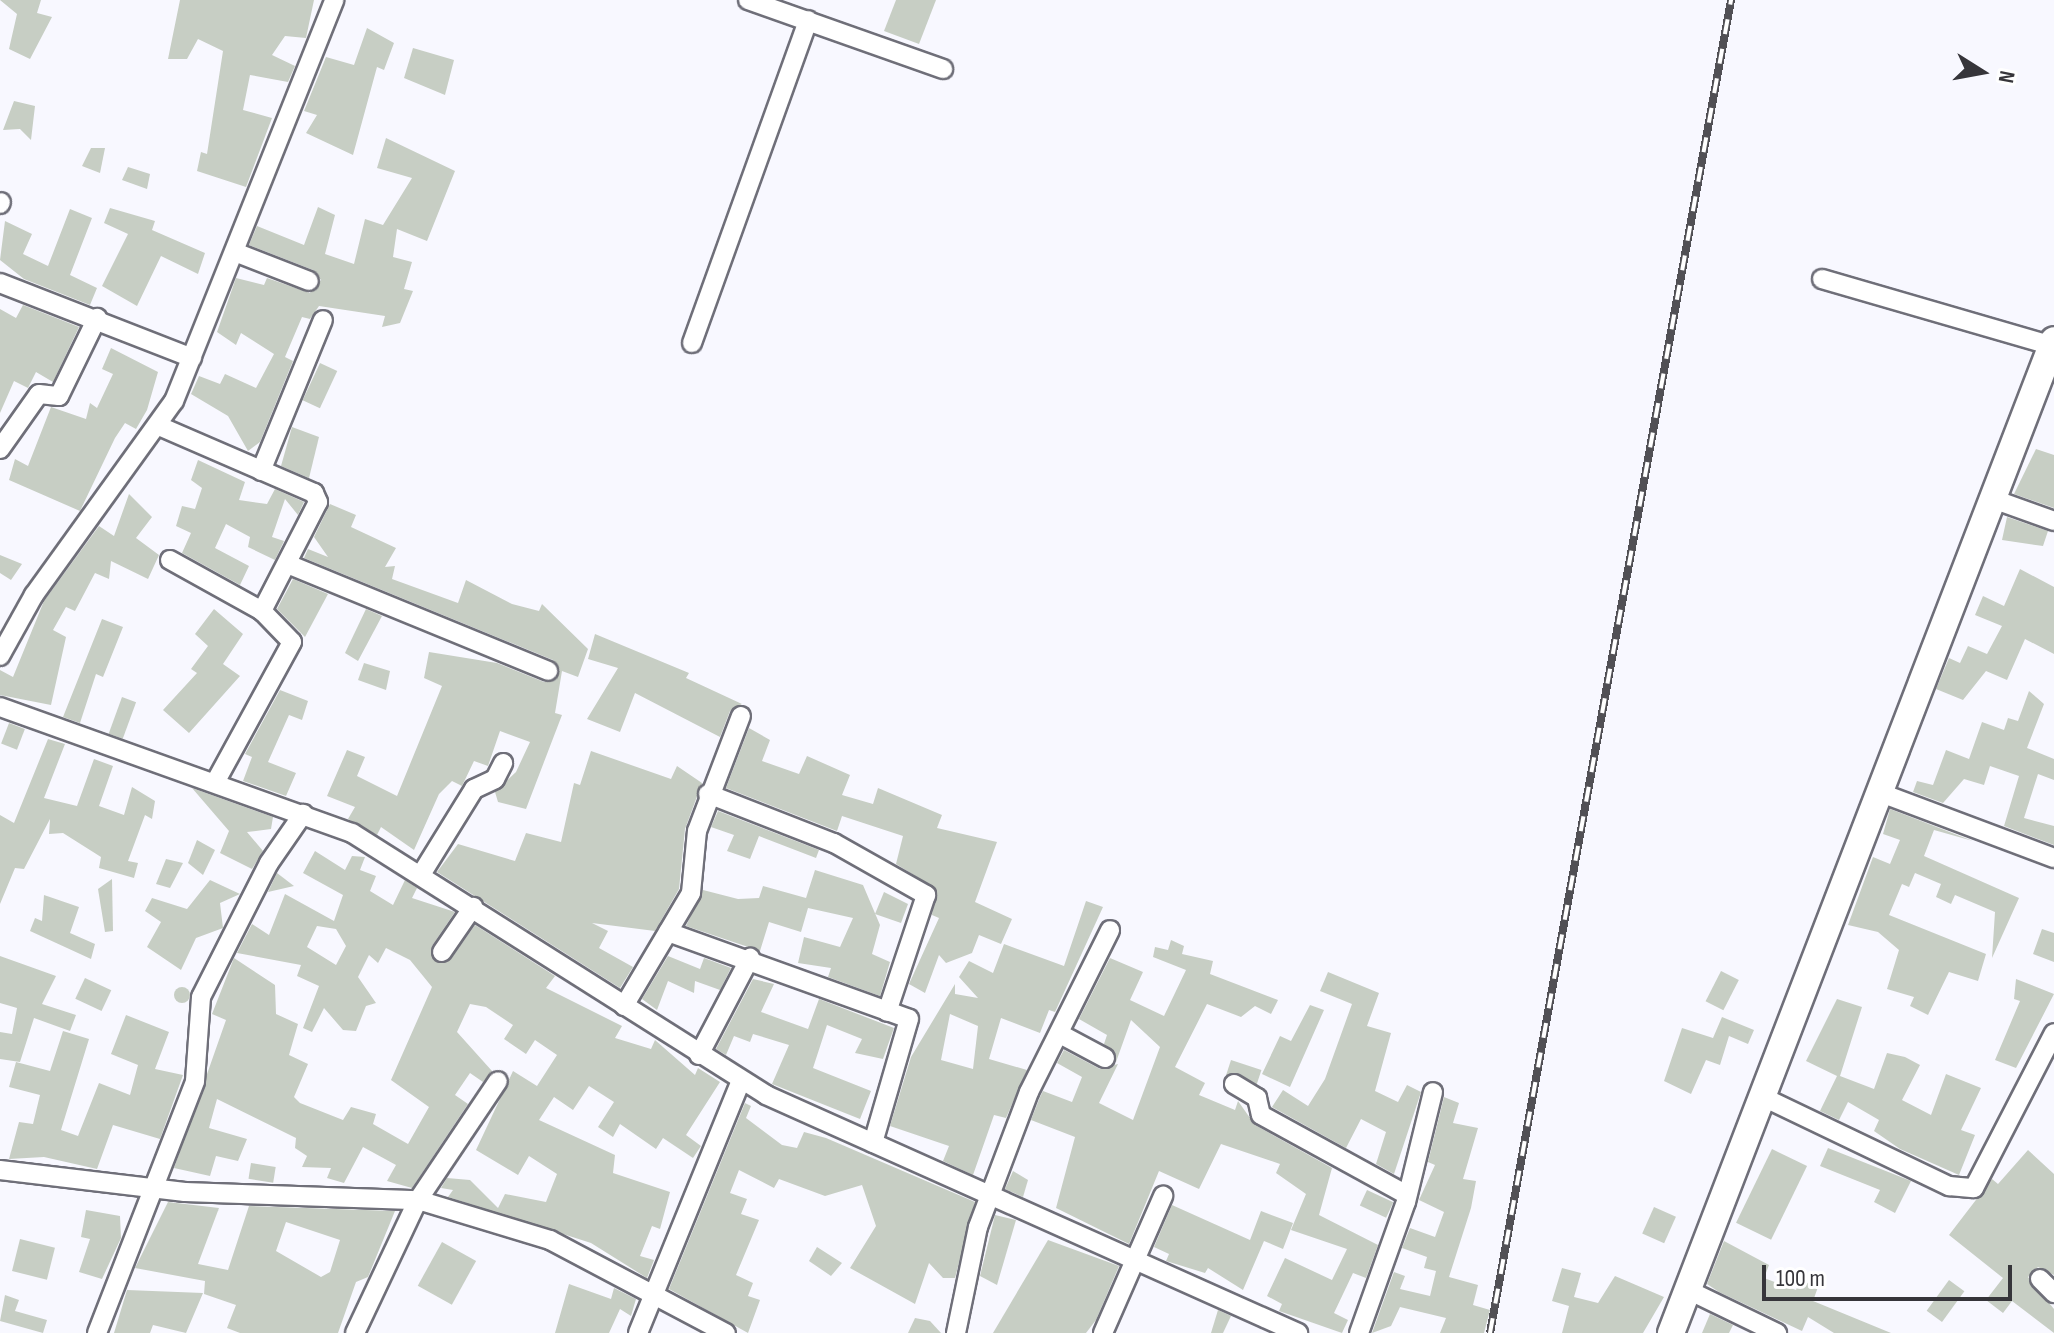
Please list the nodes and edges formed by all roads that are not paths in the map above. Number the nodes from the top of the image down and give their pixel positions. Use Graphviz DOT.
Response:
graph roads {
  1 [pos="334,0"];
  2 [pos="748,0"];
  3 [pos="808,20"];
  4 [pos="943,69"];
  5 [pos="237,253"];
  6 [pos="1822,279"];
  7 [pos="309,281"];
  8 [pos="0,283"];
  9 [pos="97,318"];
  10 [pos="323,320"];
  11 [pos="692,343"];
  12 [pos="2053,343"];
  13 [pos="192,358"];
  14 [pos="159,426"];
  15 [pos="0,449"];
  16 [pos="261,471"];
  17 [pos="1993,499"];
  18 [pos="2054,521"];
  19 [pos="170,560"];
  20 [pos="290,565"];
  21 [pos="262,611"];
  22 [pos="0,656"];
  23 [pos="548,671"];
  24 [pos="0,707"];
  25 [pos="741,716"];
  26 [pos="503,763"];
  27 [pos="216,781"];
  28 [pos="1881,793"];
  29 [pos="708,794"];
  30 [pos="303,814"];
  31 [pos="2054,858"];
  32 [pos="422,873"];
  33 [pos="473,907"];
  34 [pos="1110,930"];
  35 [pos="668,932"];
  36 [pos="442,952"];
  37 [pos="750,958"];
  38 [pos="624,1006"];
  39 [pos="887,1012"];
  40 [pos="2054,1033"];
  41 [pos="1060,1034"];
  42 [pos="699,1055"];
  43 [pos="1105,1058"];
  44 [pos="741,1080"];
  45 [pos="498,1081"];
  46 [pos="1234,1084"];
  47 [pos="1433,1092"];
  48 [pos="1765,1098"];
  49 [pos="873,1143"];
  50 [pos="0,1170"];
  51 [pos="148,1189"];
  52 [pos="993,1194"];
  53 [pos="1407,1195"];
  54 [pos="1163,1196"];
  55 [pos="418,1200"];
  56 [pos="1135,1257"];
  57 [pos="2040,1279"];
  58 [pos="1688,1290"];
  59 [pos="650,1293"];
  60 [pos="2054,1293"];
  61 [pos="97,1333"];
  62 [pos="355,1333"];
  63 [pos="638,1333"];
  64 [pos="726,1333"];
  65 [pos="956,1333"];
  66 [pos="1103,1333"];
  67 [pos="1298,1333"];
  68 [pos="1359,1333"];
  69 [pos="1671,1333"];
  70 [pos="1777,1333"];
  1 -- 5 [label="street"];
  2 -- 3 [label="street"];
  3 -- 4 [label="street"];
  3 -- 11 [label="street"];
  5 -- 7 [label="street"];
  5 -- 13 [label="street"];
  6 -- 12 [label="street"];
  8 -- 9 [label="street"];
  9 -- 13 [label="street"];
  9 -- 15 [label="street"];
  10 -- 16 [label="street"];
  12 -- 17 [label="street"];
  13 -- 14 [label="street"];
  14 -- 16 [label="street"];
  14 -- 22 [label="street"];
  16 -- 20 [label="street"];
  17 -- 18 [label="street"];
  17 -- 28 [label="street"];
  19 -- 21 [label="street"];
  20 -- 21 [label="street"];
  20 -- 23 [label="street"];
  21 -- 27 [label="street"];
  24 -- 27 [label="street"];
  25 -- 29 [label="street"];
  26 -- 32 [label="street"];
  27 -- 30 [label="street"];
  28 -- 31 [label="street"];
  28 -- 48 [label="street"];
  29 -- 35 [label="street"];
  29 -- 39 [label="street"];
  30 -- 32 [label="street"];
  30 -- 51 [label="street"];
  32 -- 33 [label="street"];
  33 -- 36 [label="street"];
  33 -- 38 [label="street"];
  34 -- 41 [label="street"];
  35 -- 37 [label="street"];
  35 -- 38 [label="street"];
  37 -- 39 [label="street"];
  37 -- 42 [label="street"];
  38 -- 42 [label="street"];
  39 -- 49 [label="street"];
  40 -- 48 [label="street"];
  41 -- 43 [label="street"];
  41 -- 52 [label="street"];
  42 -- 44 [label="street"];
  44 -- 49 [label="street"];
  44 -- 59 [label="street"];
  45 -- 55 [label="street"];
  46 -- 53 [label="street"];
  47 -- 53 [label="street"];
  48 -- 58 [label="street"];
  49 -- 52 [label="street"];
  50 -- 51 [label="street"];
  51 -- 55 [label="street"];
  51 -- 61 [label="street"];
  52 -- 56 [label="street"];
  52 -- 65 [label="street"];
  53 -- 68 [label="street"];
  54 -- 56 [label="street"];
  55 -- 59 [label="street"];
  55 -- 62 [label="street"];
  56 -- 66 [label="street"];
  56 -- 67 [label="street"];
  57 -- 60 [label="street"];
  58 -- 69 [label="street"];
  58 -- 70 [label="street"];
  59 -- 63 [label="street"];
  59 -- 64 [label="street"];
}
